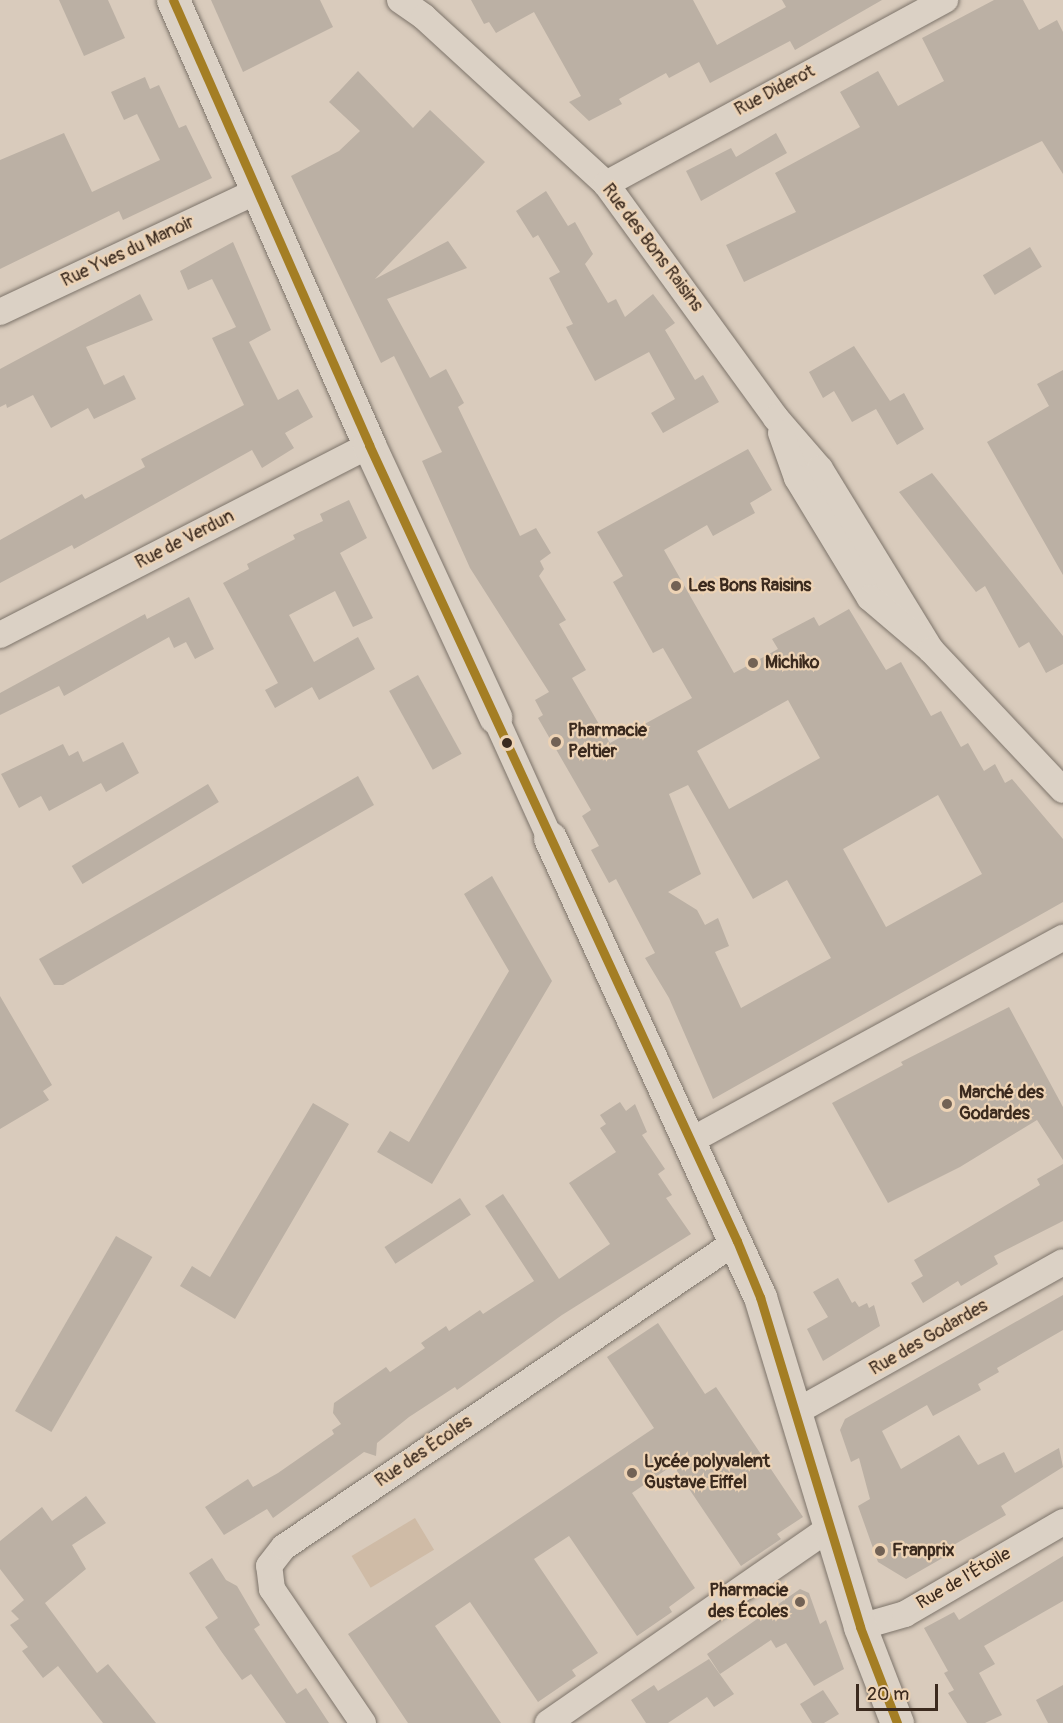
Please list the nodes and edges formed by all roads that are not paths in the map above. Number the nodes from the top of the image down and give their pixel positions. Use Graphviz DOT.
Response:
graph roads {
  1 [pos="173,0"];
  2 [pos="400,0"];
  3 [pos="945,0"];
  4 [pos="606,184"];
  5 [pos="257,192"];
  6 [pos="0,312"];
  7 [pos="369,445"];
  8 [pos="0,635"];
  9 [pos="495,717"];
  10 [pos="1058,776"];
  11 [pos="550,838"];
  12 [pos="1063,938"];
  13 [pos="690,1141"];
  14 [pos="737,1241"];
  15 [pos="1063,1262"];
  16 [pos="794,1413"];
  17 [pos="1063,1522"];
  18 [pos="831,1527"];
  19 [pos="860,1627"];
  20 [pos="363,1723"];
  21 [pos="548,1723"];
  22 [pos="897,1723"];
  1 -- 5 [label="street"];
  2 -- 4 [label="street, Rue des Bons Raisins"];
  3 -- 4 [label="street, Rue Diderot"];
  4 -- 10 [label="street, Rue des Bons Raisins"];
  5 -- 6 [label="street, Rue Yves du Manoir"];
  5 -- 7 [label="street"];
  7 -- 8 [label="street, Rue de Verdun"];
  7 -- 9 [label="street"];
  9 -- 11 [label="street"];
  11 -- 13 [label="street"];
  12 -- 13 [label="street"];
  13 -- 14 [label="street"];
  14 -- 16 [label="street"];
  14 -- 20 [label="street, Rue des Écoles"];
  15 -- 16 [label="street, Rue des Godardes"];
  16 -- 18 [label="street"];
  17 -- 19 [label="street, Rue de l'Étoile"];
  18 -- 19 [label="street"];
  18 -- 21 [label="street"];
  19 -- 22 [label="street"];
}
